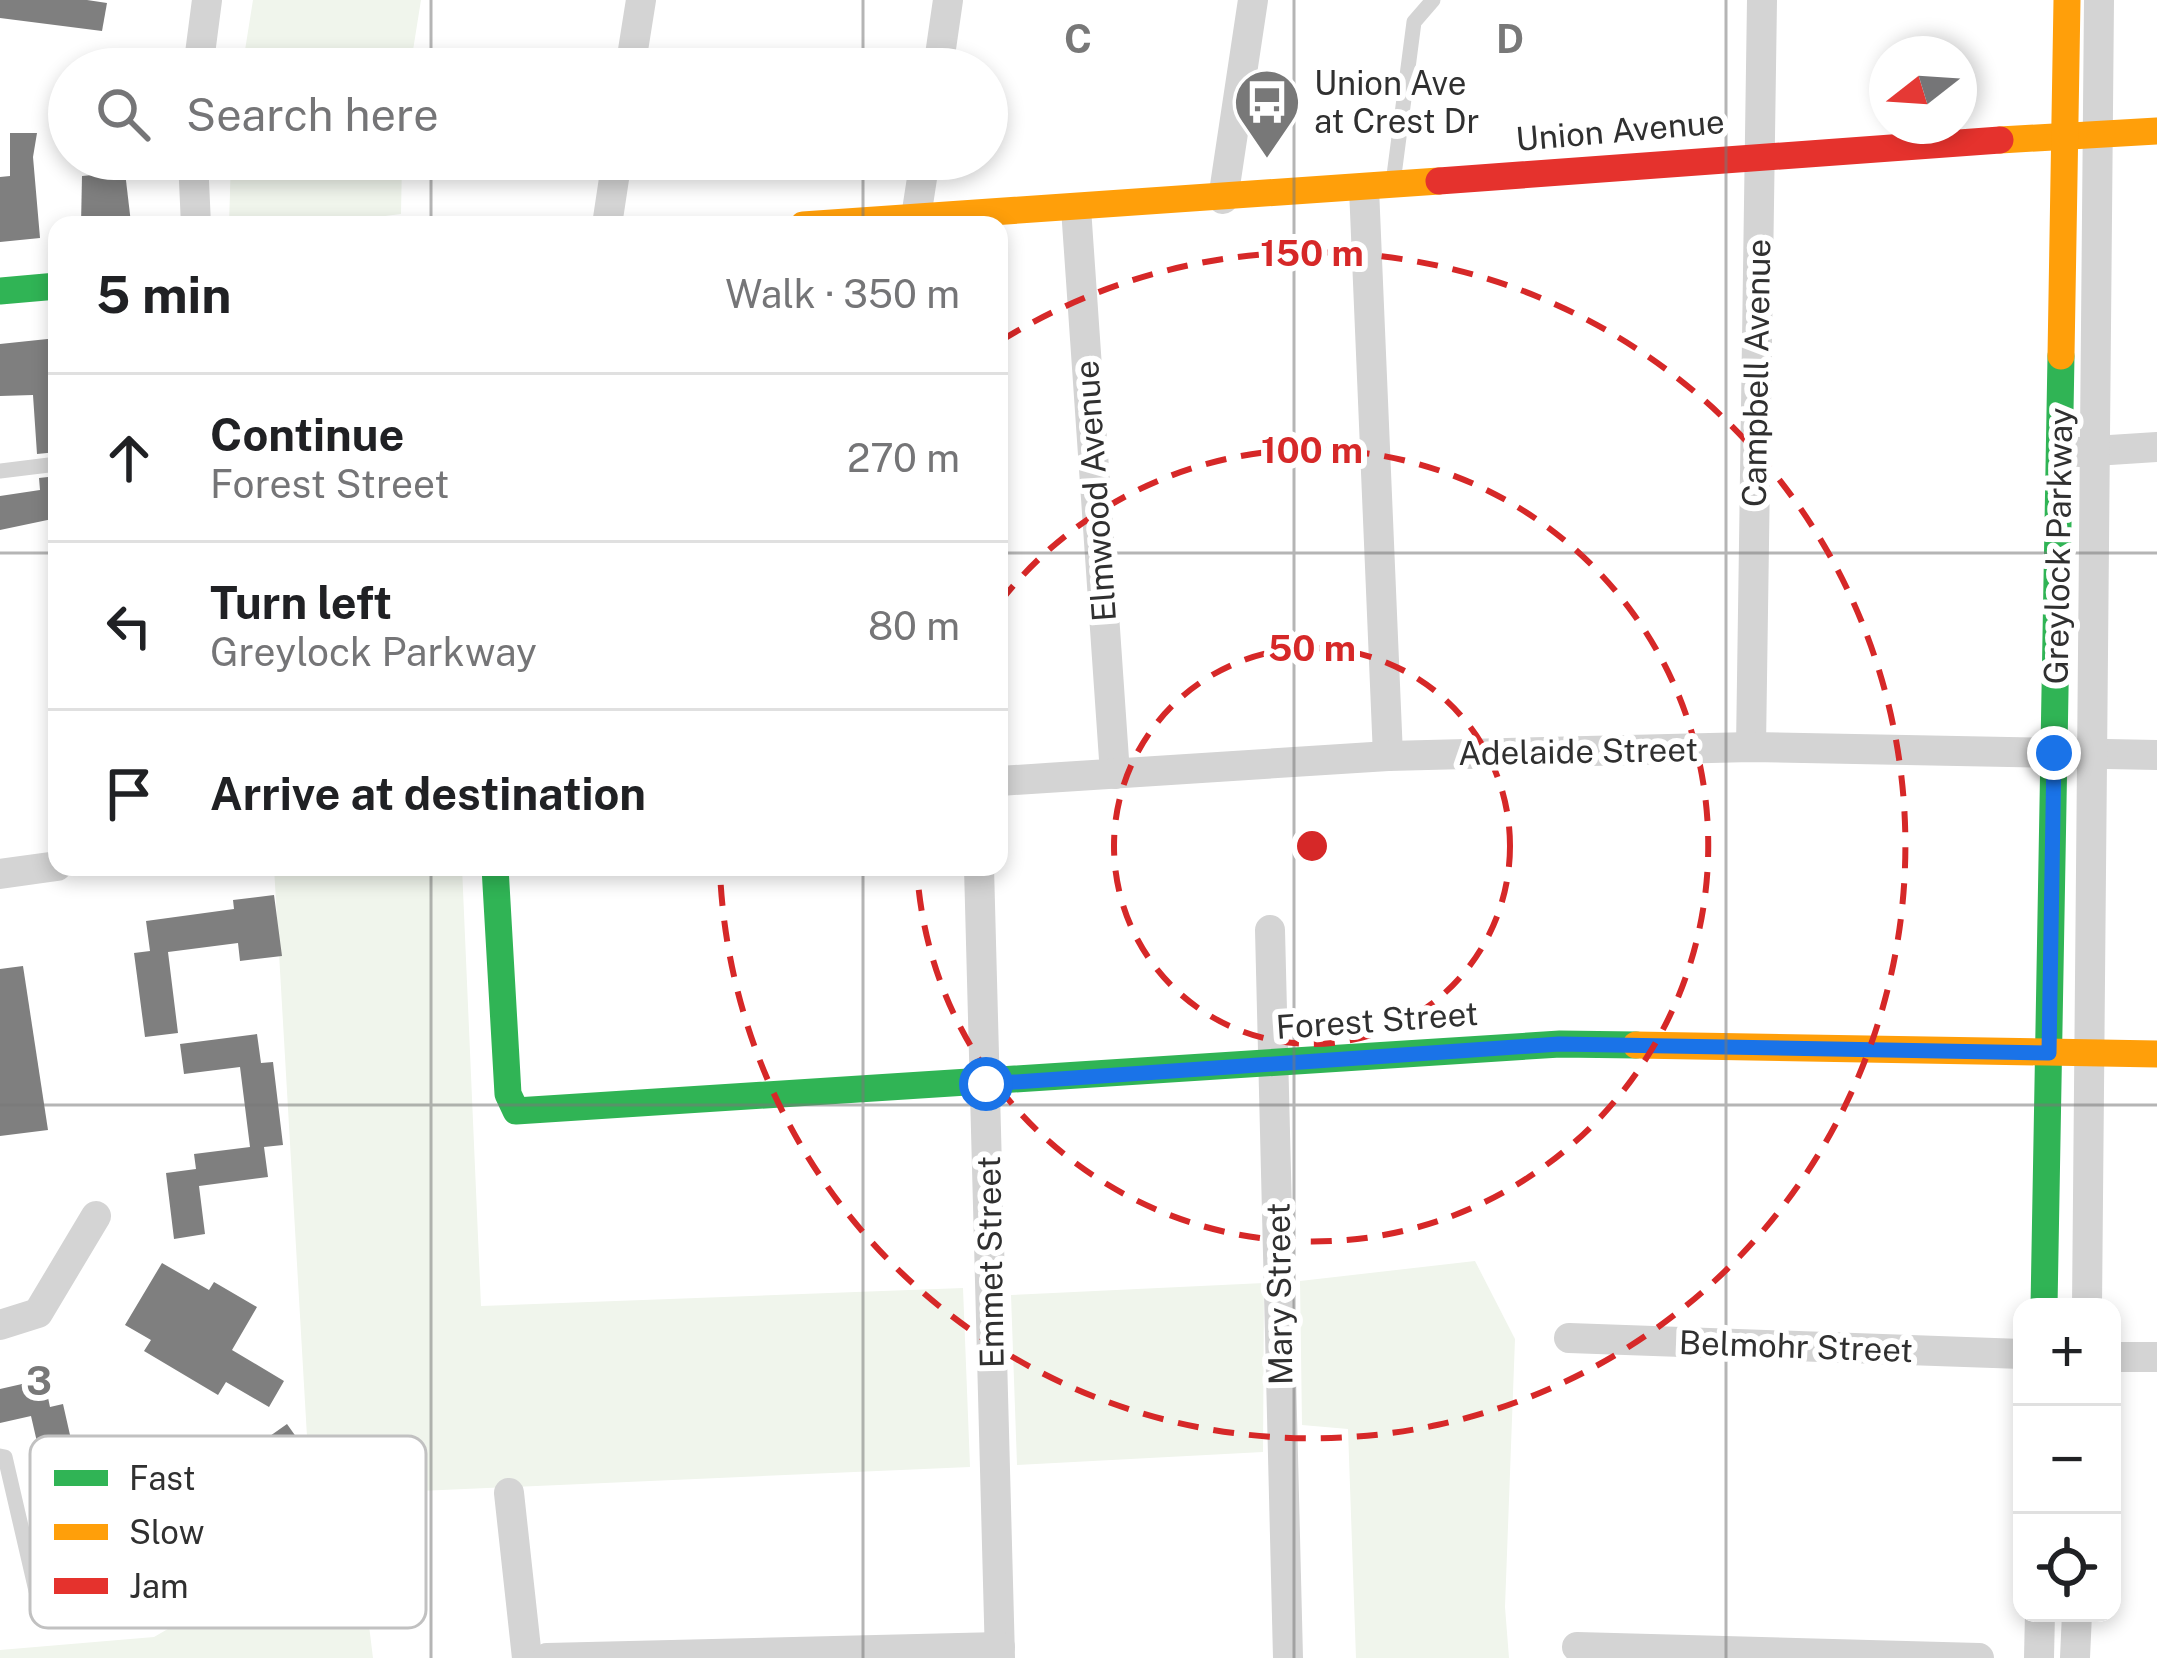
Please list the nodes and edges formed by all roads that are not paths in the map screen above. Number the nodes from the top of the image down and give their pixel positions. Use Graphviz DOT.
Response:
graph roads {
  1 [pos="207,0"];
  2 [pos="641,0"];
  3 [pos="948,0"];
  4 [pos="1253,0"];
  5 [pos="1433,0"];
  6 [pos="1762,0"];
  7 [pos="2067,0"];
  8 [pos="2099,0"];
  9 [pos="201,48"];
  10 [pos="633,48"];
  11 [pos="941,48"];
  12 [pos="2157,131"];
  13 [pos="2081,136"];
  14 [pos="1759,154"];
  15 [pos="194,180"];
  16 [pos="613,180"];
  17 [pos="922,180"];
  18 [pos="1378,187"];
  19 [pos="1223,199"];
  20 [pos="1076,208"];
  21 [pos="196,216"];
  22 [pos="608,216"];
  23 [pos="916,216"];
  24 [pos="934,216"];
  25 [pos="48,287"];
  26 [pos="0,291"];
  27 [pos="2157,447"];
  28 [pos="2095,452"];
  29 [pos="2060,453"];
  30 [pos="48,465"];
  31 [pos="0,471"];
  32 [pos="1751,747"];
  33 [pos="2054,753"];
  34 [pos="2090,754"];
  35 [pos="2157,755"];
  36 [pos="1388,756"];
  37 [pos="1115,774"];
  38 [pos="1008,781"];
  39 [pos="48,867"];
  40 [pos="0,874"];
  41 [pos="496,876"];
  42 [pos="979,876"];
  43 [pos="1270,930"];
  44 [pos="2049,1053"];
  45 [pos="2087,1053"];
  46 [pos="2157,1054"];
  47 [pos="1274,1062"];
  48 [pos="986,1084"];
  49 [pos="96,1216"];
  50 [pos="2044,1298"];
  51 [pos="2087,1298"];
  52 [pos="0,1325"];
  53 [pos="1570,1338"];
  54 [pos="2013,1354"];
  55 [pos="2121,1357"];
  56 [pos="2157,1358"];
  57 [pos="0,1456"];
  58 [pos="509,1493"];
  59 [pos="30,1565"];
  60 [pos="2040,1622"];
  61 [pos="2077,1622"];
  62 [pos="1576,1647"];
  63 [pos="1000,1652"];
  64 [pos="527,1658"];
  65 [pos="547,1658"];
  66 [pos="1288,1658"];
  67 [pos="1979,1658"];
  68 [pos="2039,1658"];
  69 [pos="2075,1658"];
  1 -- 9 [label="street"];
  2 -- 10 [label="street"];
  3 -- 11 [label="street"];
  4 -- 19 [label="street"];
  5 -- 18 [label="lane"];
  6 -- 14 [label="street, Campbell Avenue"];
  7 -- 13 [label="street, Greylock Parkway"];
  8 -- 13 [label="street, Greylock Parkway"];
  12 -- 13 [label="street, Union Avenue"];
  13 -- 14 [label="street, Union Avenue"];
  13 -- 28 [label="street, Greylock Parkway"];
  13 -- 29 [label="street, Greylock Parkway"];
  14 -- 18 [label="street, Union Avenue"];
  14 -- 32 [label="street, Campbell Avenue"];
  15 -- 21 [label="street"];
  16 -- 22 [label="street"];
  17 -- 23 [label="street"];
  18 -- 19 [label="street, Union Avenue"];
  18 -- 36 [label="street"];
  19 -- 20 [label="street, Union Avenue"];
  20 -- 24 [label="street, Union Avenue"];
  20 -- 37 [label="street, Elmwood Avenue"];
  25 -- 26 [label="street"];
  27 -- 28 [label="street"];
  28 -- 29 [label="street"];
  28 -- 34 [label="street, Greylock Parkway"];
  29 -- 33 [label="street, Greylock Parkway"];
  30 -- 31 [label="lane"];
  32 -- 33 [label="street, Adelaide Street"];
  32 -- 36 [label="street, Adelaide Street"];
  33 -- 34 [label="street, Adelaide Street"];
  33 -- 44 [label="street, Greylock Parkway"];
  34 -- 35 [label="street, Adelaide Street"];
  34 -- 45 [label="street, Greylock Parkway"];
  36 -- 37 [label="street, Adelaide Street"];
  37 -- 38 [label="street, Adelaide Street"];
  39 -- 40 [label="street"];
  41 -- 48 [label="street, Forest Street"];
  42 -- 48 [label="street, Emmet Street"];
  43 -- 47 [label="street, Mary Street"];
  44 -- 45 [label="street, Forest Street"];
  44 -- 47 [label="street, Forest Street"];
  44 -- 50 [label="street, Greylock Parkway"];
  45 -- 46 [label="street, Forest Street"];
  45 -- 51 [label="street, Greylock Parkway"];
  47 -- 48 [label="street, Forest Street"];
  47 -- 66 [label="street, Mary Street"];
  48 -- 63 [label="street, Emmet Street"];
  49 -- 52 [label="street"];
  53 -- 54 [label="street, Belmohr Street"];
  55 -- 56 [label="street"];
  57 -- 59 [label="lane"];
  58 -- 64 [label="street"];
  60 -- 68 [label="street"];
  61 -- 69 [label="street"];
  62 -- 67 [label="street"];
  63 -- 65 [label="street"];
}
